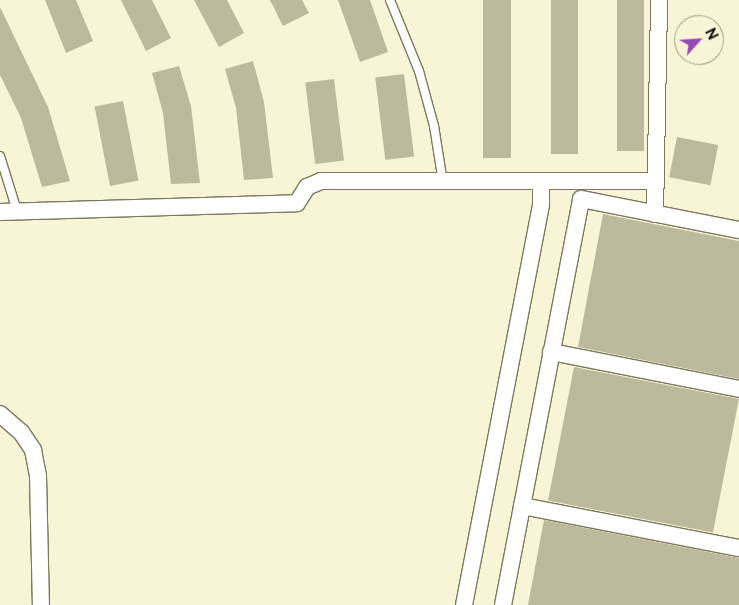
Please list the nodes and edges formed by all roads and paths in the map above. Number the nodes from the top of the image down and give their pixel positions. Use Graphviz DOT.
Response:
graph roads {
  1 [pos="390,0"];
  2 [pos="659,0"];
  3 [pos="0,156"];
  4 [pos="656,181"];
  5 [pos="443,182"];
  6 [pos="541,182"];
  7 [pos="0,212"];
  8 [pos="17,212"];
  9 [pos="655,214"];
  10 [pos="739,230"];
  11 [pos="551,352"];
  12 [pos="739,389"];
  13 [pos="0,414"];
  14 [pos="522,506"];
  15 [pos="739,548"];
  16 [pos="41,605"];
  17 [pos="464,605"];
  18 [pos="503,605"];
  1 -- 5 [label="lane"];
  2 -- 4 [label="street"];
  3 -- 8 [label="lane"];
  4 -- 6 [label="street"];
  4 -- 9 [label="street"];
  5 -- 6 [label="street"];
  5 -- 8 [label="street"];
  6 -- 17 [label="street"];
  7 -- 8 [label="street"];
  9 -- 10 [label="street"];
  9 -- 11 [label="street"];
  11 -- 12 [label="street"];
  11 -- 14 [label="street"];
  13 -- 16 [label="street"];
  14 -- 15 [label="street"];
  14 -- 18 [label="street"];
}
